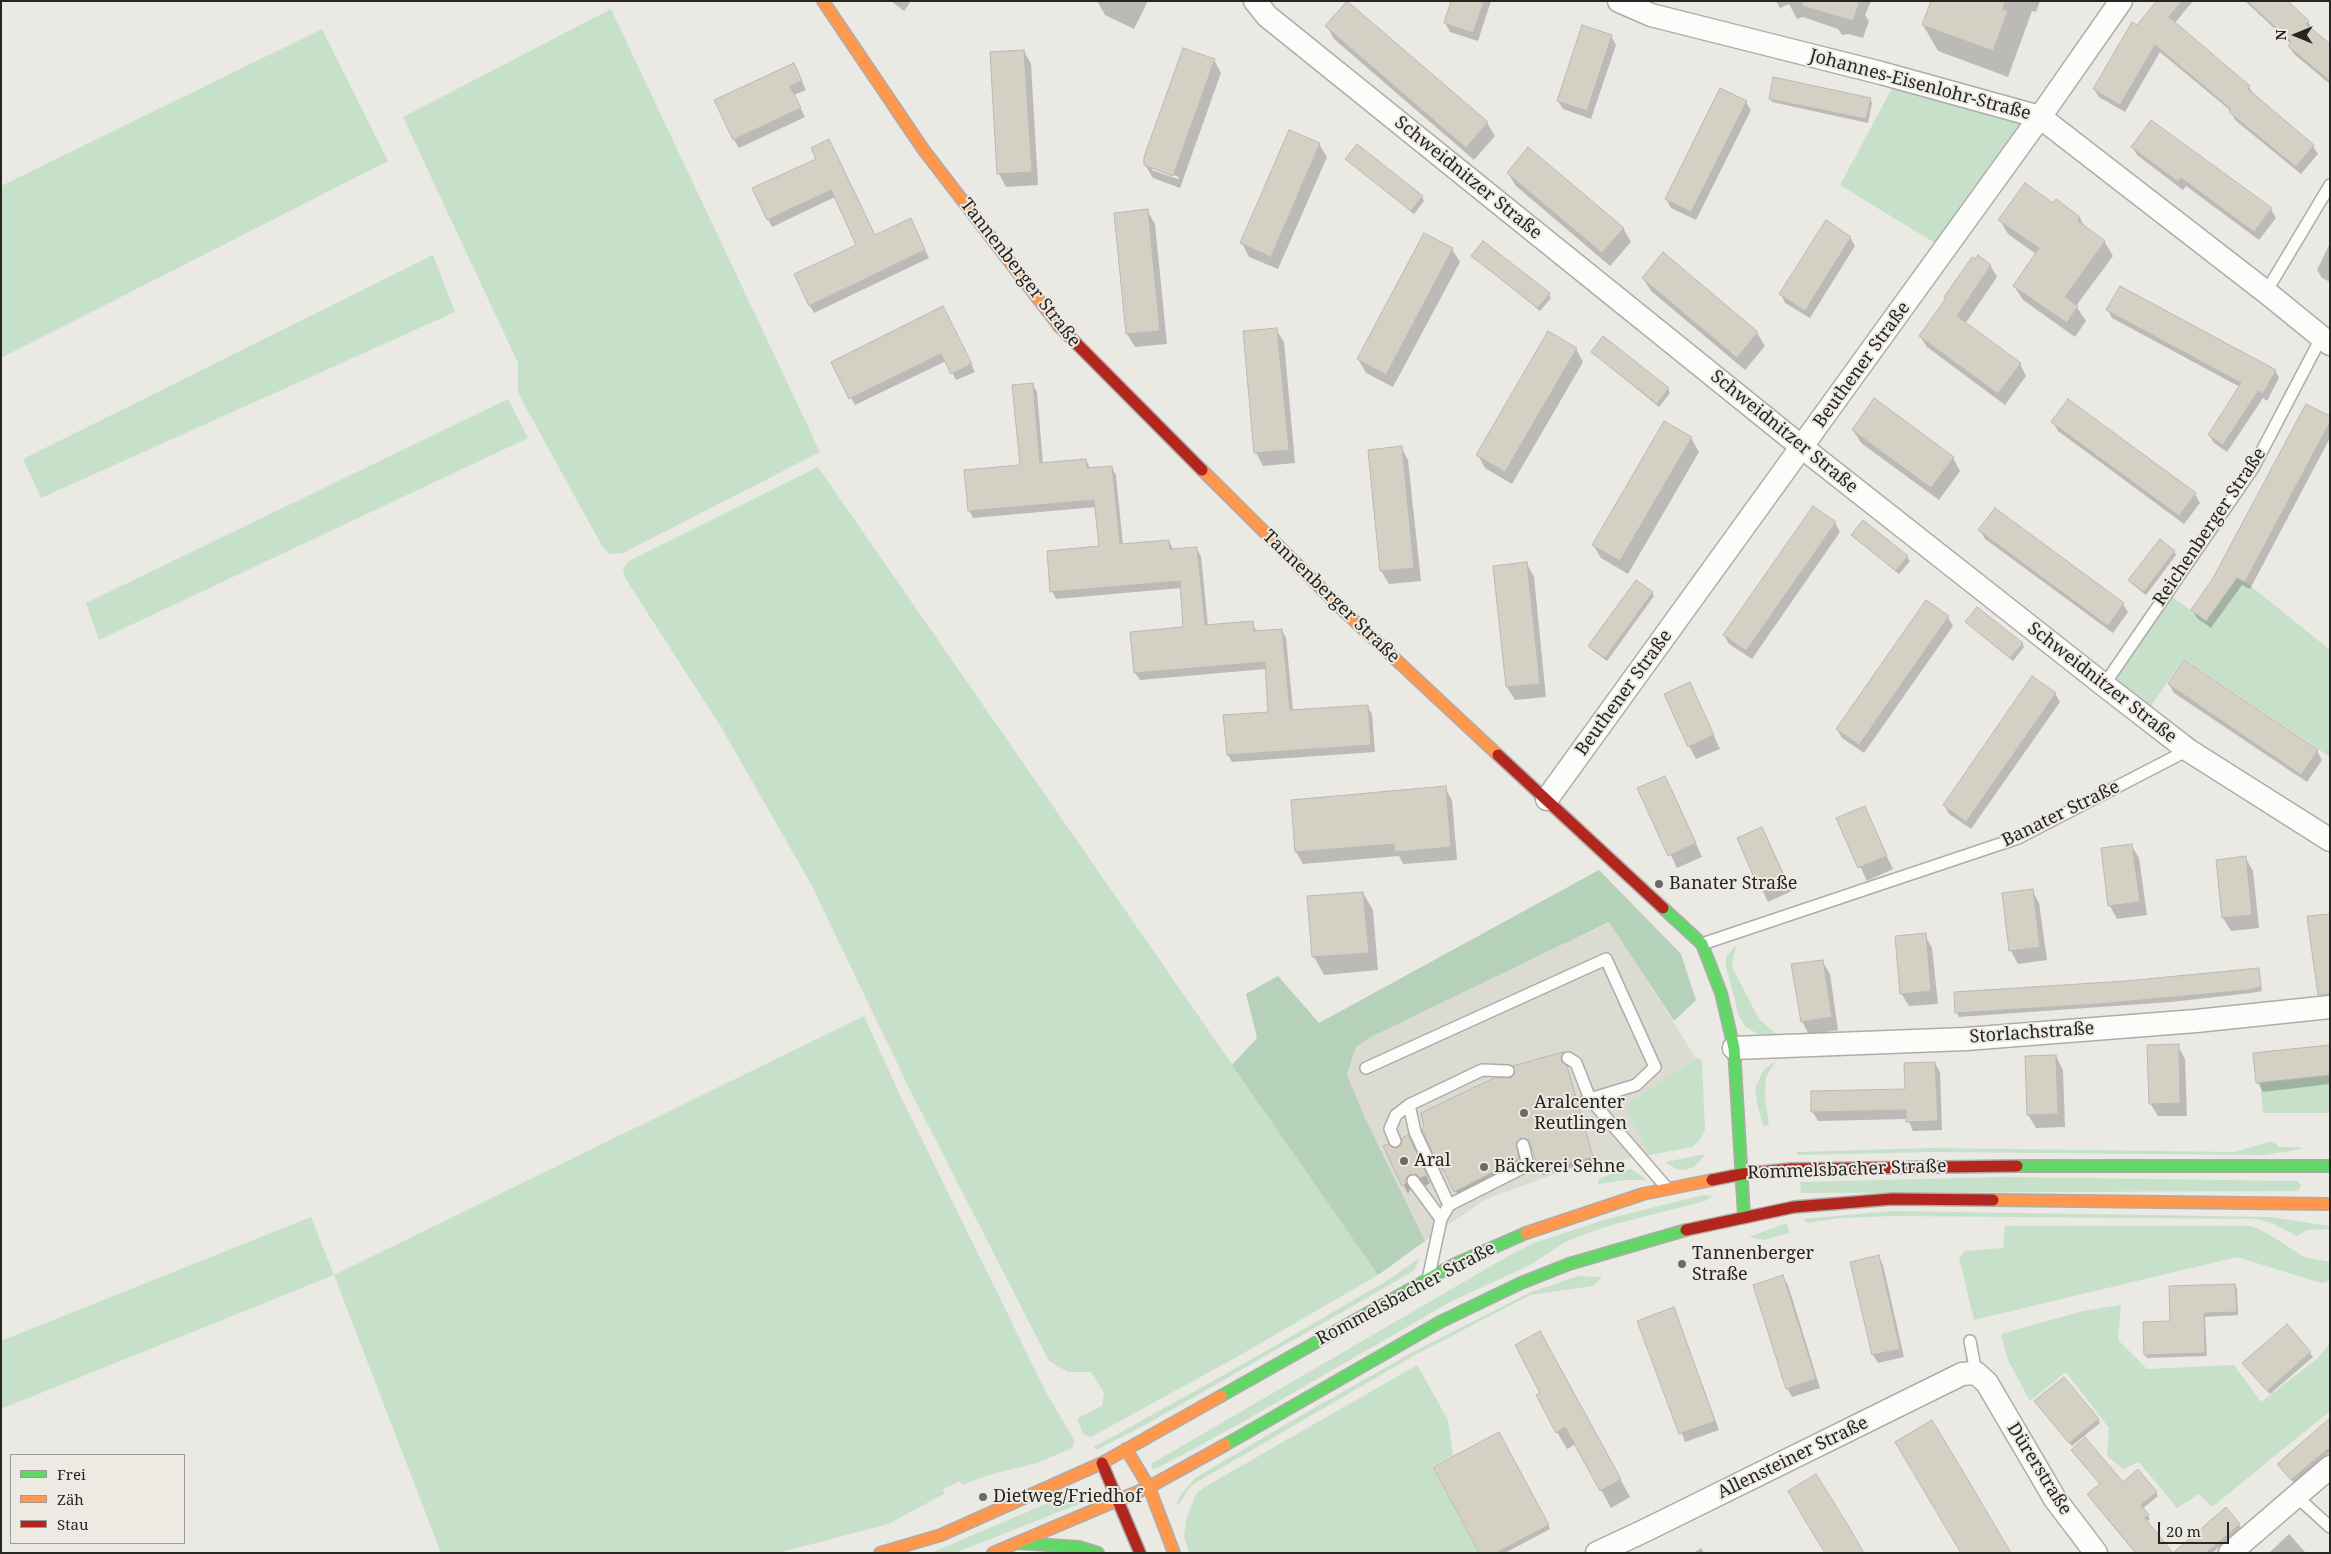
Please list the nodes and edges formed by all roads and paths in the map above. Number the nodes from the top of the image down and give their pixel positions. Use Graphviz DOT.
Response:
graph roads {
  1 [pos="823,1"];
  2 [pos="1255,1"];
  3 [pos="1619,1"];
  4 [pos="2121,1"];
  5 [pos="2040,117"];
  6 [pos="2330,185"];
  7 [pos="2266,292"];
  8 [pos="2325,341"];
  9 [pos="1803,448"];
  10 [pos="2104,685"];
  11 [pos="2188,750"];
  12 [pos="1547,799"];
  13 [pos="2330,840"];
  14 [pos="1702,944"];
  15 [pos="2330,1007"];
  16 [pos="1734,1048"];
  17 [pos="1568,1058"];
  18 [pos="1366,1068"];
  19 [pos="1508,1071"];
  20 [pos="1586,1100"];
  21 [pos="1409,1105"];
  22 [pos="1395,1141"];
  23 [pos="1523,1145"];
  24 [pos="2330,1166"];
  25 [pos="1742,1174"];
  26 [pos="1414,1181"];
  27 [pos="1666,1188"];
  28 [pos="2330,1204"];
  29 [pos="1449,1205"];
  30 [pos="1744,1216"];
  31 [pos="1440,1219"];
  32 [pos="1429,1278"];
  33 [pos="1970,1341"];
  34 [pos="1982,1378"];
  35 [pos="1126,1449"];
  36 [pos="1102,1463"];
  37 [pos="2330,1467"];
  38 [pos="1148,1486"];
  39 [pos="2296,1496"];
  40 [pos="1117,1501"];
  41 [pos="2330,1527"];
  42 [pos="1018,1543"];
  43 [pos="2235,1551"];
  44 [pos="880,1553"];
  45 [pos="993,1553"];
  46 [pos="1098,1553"];
  47 [pos="1140,1553"];
  48 [pos="1174,1553"];
  49 [pos="1597,1553"];
  50 [pos="2096,1553"];
  1 -- 12 [label="main road, Tannenberger Straße"];
  2 -- 9 [label="street, Schweidnitzer Straße"];
  3 -- 5 [label="street, Johannes-Eisenlohr-Straße"];
  4 -- 5 [label="street, Beuthener Straße"];
  5 -- 7 [label="street, Johannes-Eisenlohr-Straße"];
  5 -- 9 [label="street, Beuthener Straße"];
  6 -- 7 [label="lane"];
  7 -- 8 [label="street, Johannes-Eisenlohr-Straße"];
  8 -- 10 [label="lane, Reichenberger Straße"];
  9 -- 10 [label="street, Schweidnitzer Straße"];
  9 -- 12 [label="street, Beuthener Straße"];
  10 -- 11 [label="street, Schweidnitzer Straße"];
  11 -- 13 [label="street, Schweidnitzer Straße"];
  11 -- 14 [label="lane, Banater Straße"];
  12 -- 14 [label="main road, Tannenberger Straße"];
  14 -- 16 [label="main road, Tannenberger Straße"];
  15 -- 16 [label="street, Storlachstraße"];
  16 -- 25 [label="main road, Tannenberger Straße"];
  17 -- 20 [label="lane"];
  18 -- 20 [label="lane"];
  19 -- 21 [label="lane"];
  20 -- 27 [label="lane"];
  21 -- 22 [label="lane"];
  21 -- 29 [label="lane"];
  23 -- 29 [label="lane"];
  24 -- 25 [label="main road, Rommelsbacher Straße"];
  25 -- 27 [label="main road, Rommelsbacher Straße"];
  25 -- 30 [label="main road, Tannenberger Straße"];
  26 -- 31 [label="lane"];
  27 -- 32 [label="main road, Rommelsbacher Straße"];
  28 -- 30 [label="main road, Rommelsbacher Straße"];
  29 -- 31 [label="lane"];
  30 -- 38 [label="main road, Rommelsbacher Straße"];
  31 -- 32 [label="lane"];
  32 -- 35 [label="main road, Rommelsbacher Straße"];
  33 -- 34 [label="lane"];
  34 -- 49 [label="street, Allensteiner Straße"];
  34 -- 50 [label="street, Dürerstraße"];
  35 -- 36 [label="main road, Rommelsbacher Straße"];
  35 -- 38 [label="main road"];
  36 -- 40 [label="main road"];
  36 -- 44 [label="main road, Rommelsbacher Straße"];
  37 -- 39 [label="street"];
  38 -- 40 [label="main road, Rommelsbacher Straße"];
  38 -- 48 [label="main road"];
  39 -- 41 [label="lane"];
  39 -- 43 [label="street"];
  40 -- 42 [label="main road, Rommelsbacher Straße"];
  40 -- 47 [label="main road"];
  42 -- 45 [label="main road, Rommelsbacher Straße"];
  42 -- 46 [label="main road"];
}
